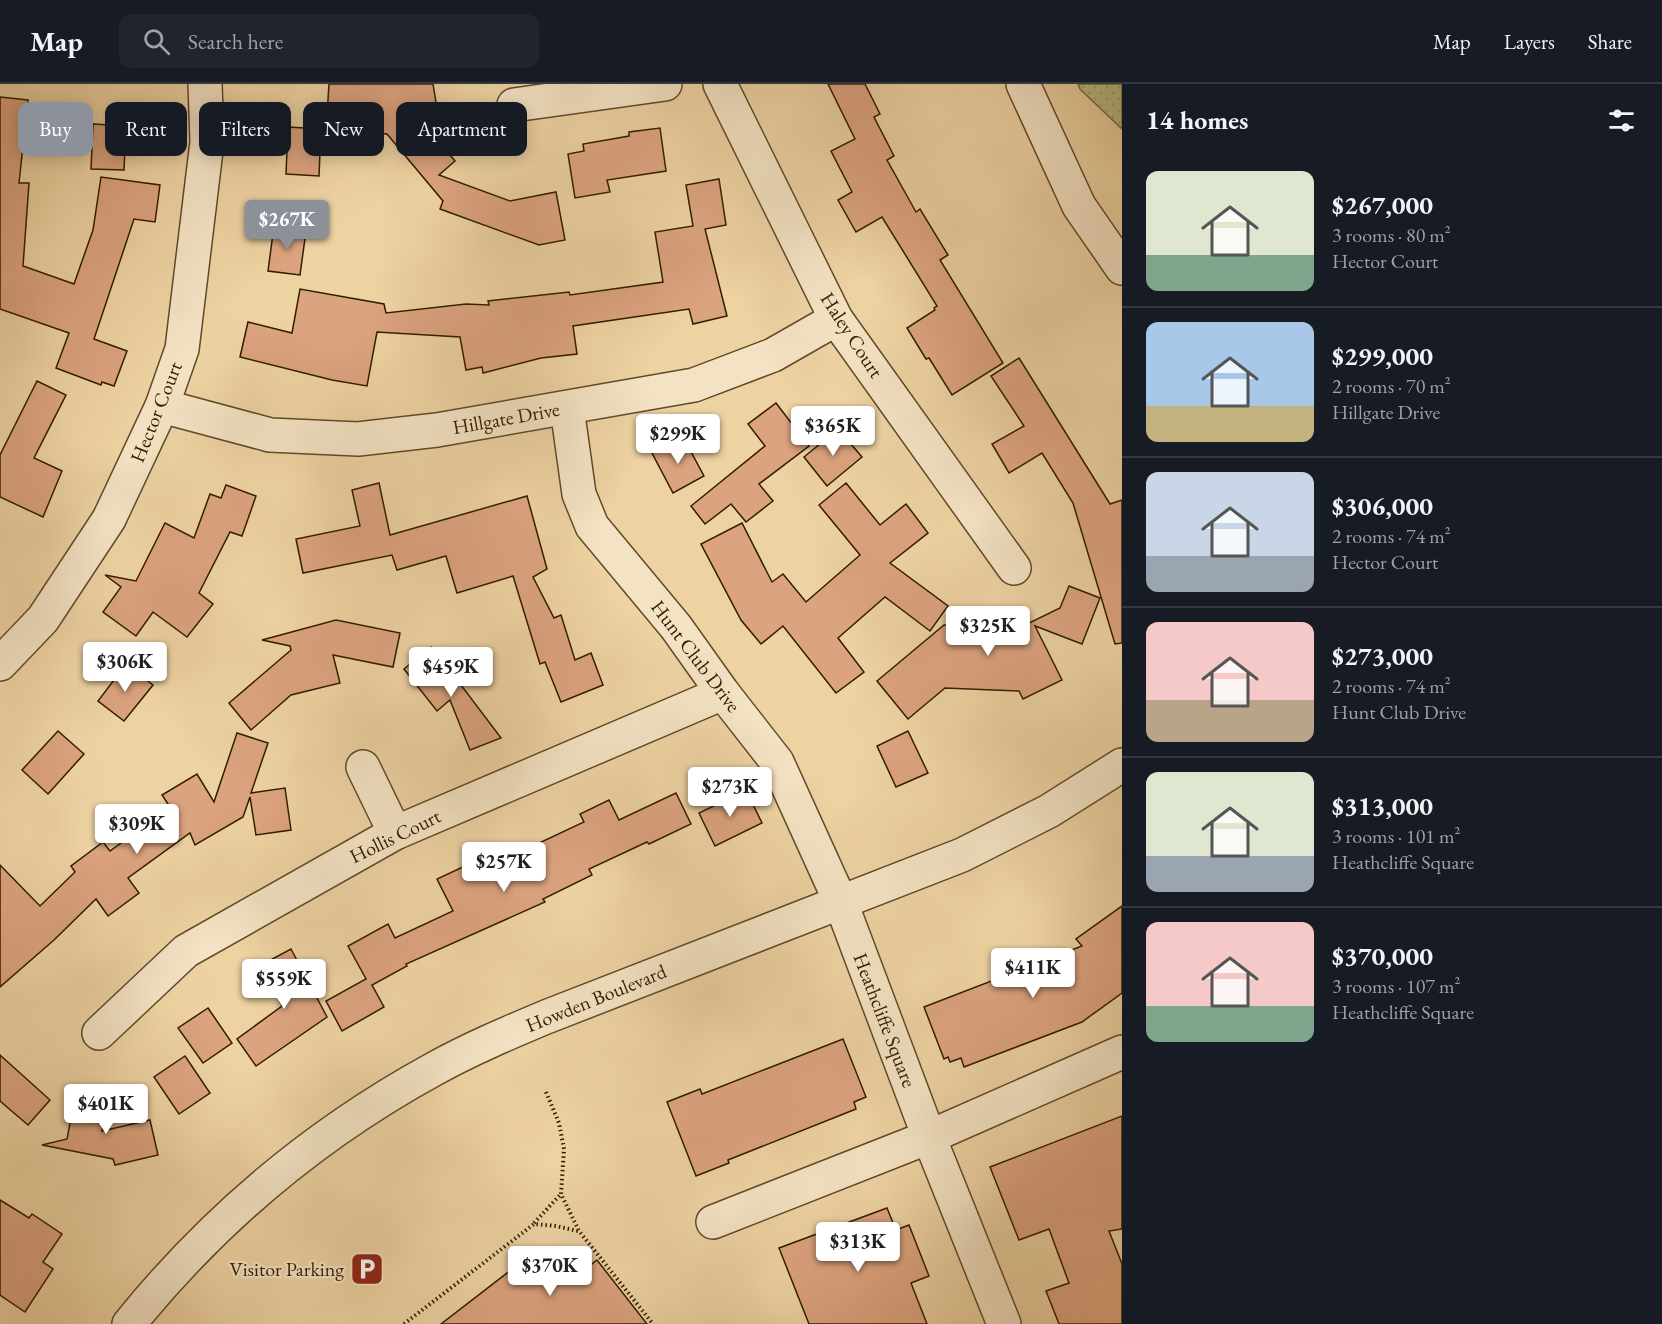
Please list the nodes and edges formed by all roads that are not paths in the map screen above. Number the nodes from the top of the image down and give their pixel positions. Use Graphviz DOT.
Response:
graph roads {
  1 [pos="205,84"];
  2 [pos="665,84"];
  3 [pos="720,84"];
  4 [pos="1023,84"];
  5 [pos="527,103"];
  6 [pos="1122,268"];
  7 [pos="836,319"];
  8 [pos="162,406"];
  9 [pos="567,408"];
  10 [pos="1014,568"];
  11 [pos="0,664"];
  12 [pos="723,693"];
  13 [pos="1122,765"];
  14 [pos="363,767"];
  15 [pos="395,833"];
  16 [pos="841,903"];
  17 [pos="99,1033"];
  18 [pos="1122,1052"];
  19 [pos="929,1137"];
  20 [pos="713,1222"];
  21 [pos="129,1324"];
  22 [pos="1004,1324"];
  1 -- 8 [label="street, Hector Court"];
  2 -- 5 [label="street"];
  3 -- 7 [label="street, Haley Court"];
  4 -- 6 [label="street"];
  7 -- 9 [label="street, Hillgate Drive"];
  7 -- 10 [label="street, Haley Court"];
  8 -- 9 [label="street, Hillgate Drive"];
  8 -- 11 [label="street, Hector Court"];
  9 -- 12 [label="street, Hunt Club Drive"];
  12 -- 15 [label="street, Hollis Court"];
  12 -- 16 [label="street, Hunt Club Drive"];
  13 -- 16 [label="street, Howden Boulevard"];
  14 -- 15 [label="street"];
  15 -- 17 [label="street, Hollis Court"];
  16 -- 19 [label="street, Heathcliffe Square"];
  16 -- 21 [label="street, Howden Boulevard"];
  18 -- 19 [label="street"];
  19 -- 20 [label="street"];
  19 -- 22 [label="street, Heathcliffe Square"];
}
